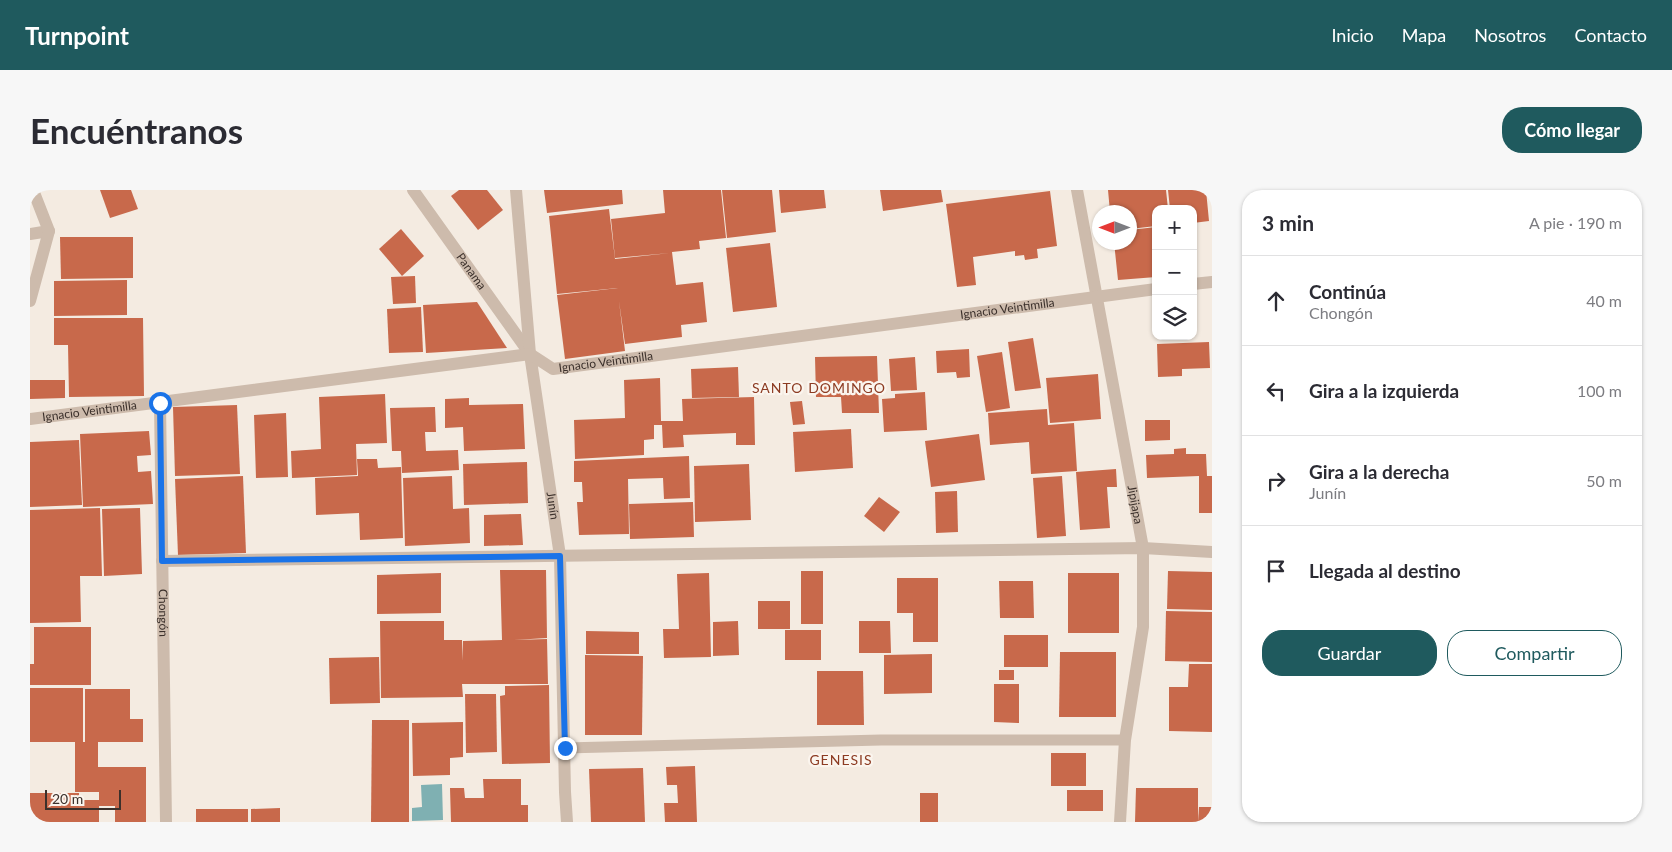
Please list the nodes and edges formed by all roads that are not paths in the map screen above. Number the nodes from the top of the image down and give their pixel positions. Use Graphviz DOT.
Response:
graph roads {
  1 [pos="34,190"];
  2 [pos="413,190"];
  3 [pos="516,190"];
  4 [pos="1077,190"];
  5 [pos="49,232"];
  6 [pos="30,234"];
  7 [pos="1212,282"];
  8 [pos="1197,284"];
  9 [pos="1152,289"];
  10 [pos="1095,296"];
  11 [pos="30,301"];
  12 [pos="530,354"];
  13 [pos="160,403"];
  14 [pos="30,419"];
  15 [pos="1143,548"];
  16 [pos="1212,552"];
  17 [pos="560,556"];
  18 [pos="162,561"];
  19 [pos="1125,740"];
  20 [pos="565,748"];
  21 [pos="166,822"];
  22 [pos="567,822"];
  23 [pos="1120,822"];
  1 -- 5 [label="street"];
  2 -- 12 [label="street, Panama"];
  3 -- 12 [label="street, Junín"];
  4 -- 10 [label="street, Jipijapa"];
  5 -- 6 [label="street"];
  5 -- 11 [label="street"];
  7 -- 8 [label="street"];
  9 -- 10 [label="street, Ignacio Veintimilla"];
  10 -- 12 [label="street, Ignacio Veintimilla"];
  10 -- 15 [label="street, Jipijapa"];
  12 -- 13 [label="street, Ignacio Veintimilla"];
  12 -- 17 [label="street, Junín"];
  13 -- 14 [label="street, Ignacio Veintimilla"];
  13 -- 18 [label="street, Chongón"];
  15 -- 16 [label="street"];
  15 -- 17 [label="street"];
  15 -- 19 [label="street, Jipijapa"];
  17 -- 18 [label="street"];
  17 -- 20 [label="street, Junín"];
  18 -- 21 [label="street, Chongón"];
  19 -- 20 [label="lane"];
  19 -- 23 [label="street, Jipijapa"];
  20 -- 22 [label="street, Junín"];
}
